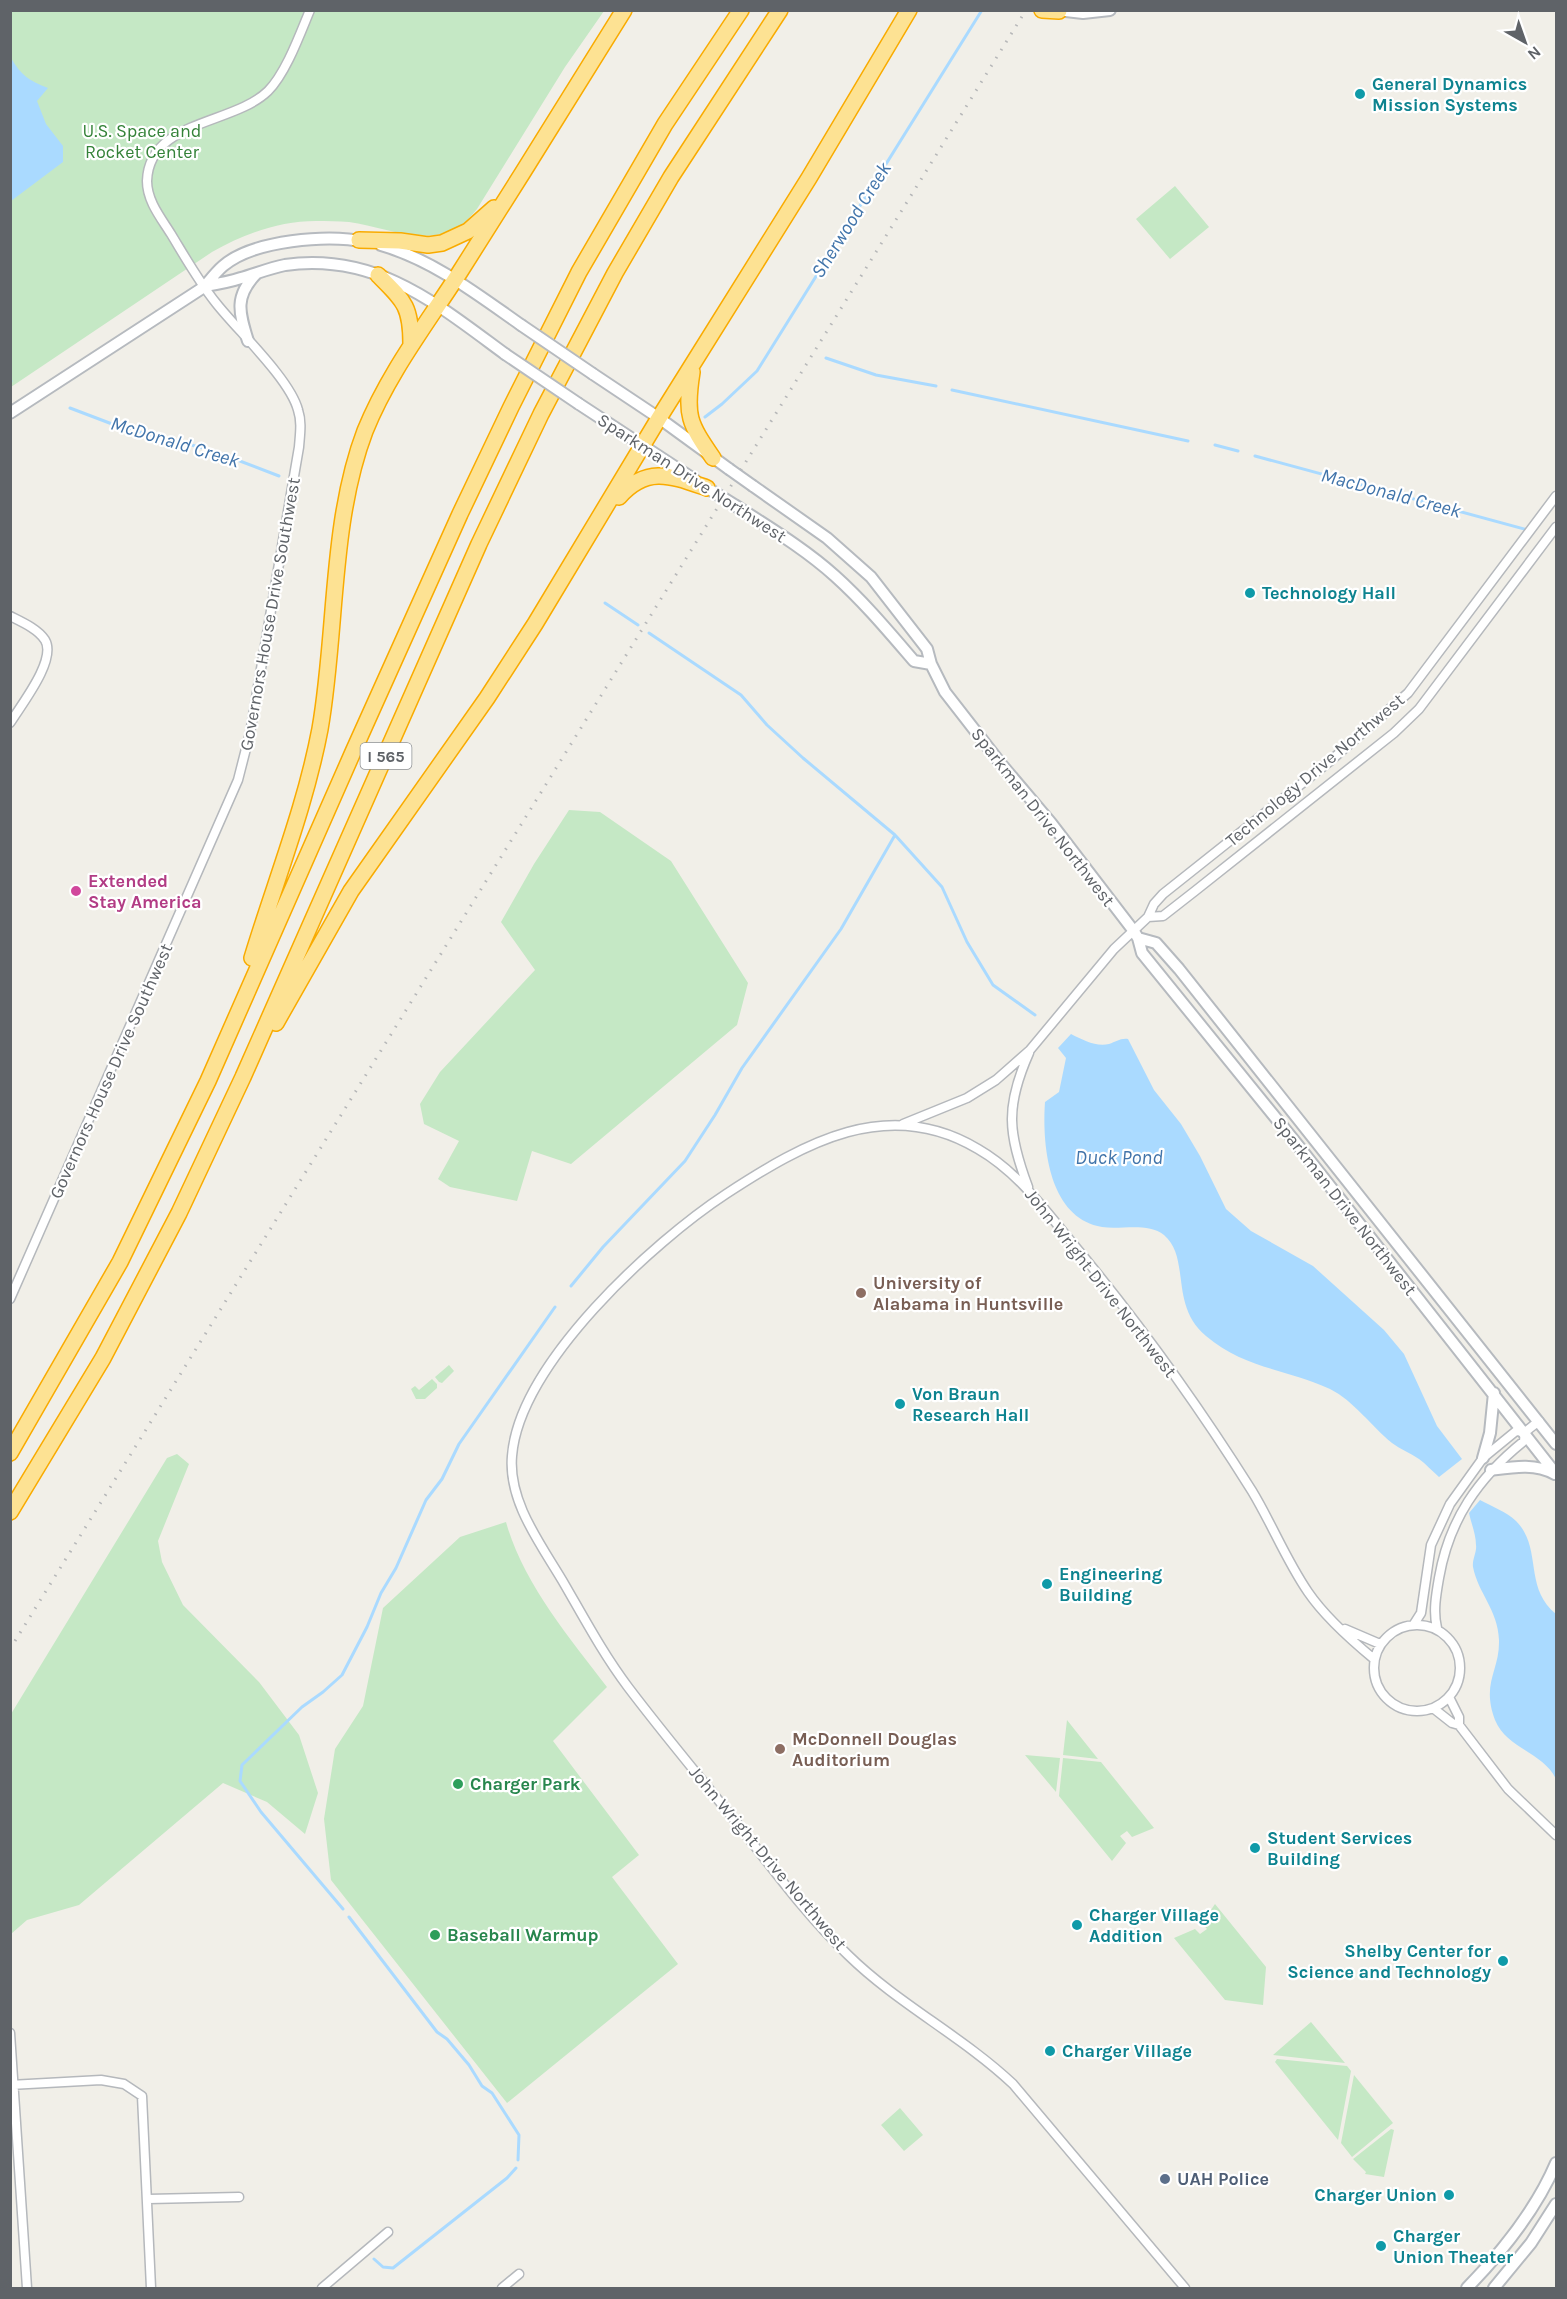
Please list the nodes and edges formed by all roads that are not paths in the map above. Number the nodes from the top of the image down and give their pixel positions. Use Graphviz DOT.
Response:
graph roads {
  1 [pos="310,10"];
  2 [pos="624,10"];
  3 [pos="741,10"];
  4 [pos="780,10"];
  5 [pos="909,10"];
  6 [pos="922,10"];
  7 [pos="1042,10"];
  8 [pos="1110,10"];
  9 [pos="1058,11"];
  10 [pos="897,31"];
  11 [pos="508,196"];
  12 [pos="359,240"];
  13 [pos="258,273"];
  14 [pos="378,275"];
  15 [pos="455,279"];
  16 [pos="204,286"];
  17 [pos="438,304"];
  18 [pos="248,341"];
  19 [pos="411,346"];
  20 [pos="692,367"];
  21 [pos="10,413"];
  22 [pos="659,418"];
  23 [pos="644,446"];
  24 [pos="713,458"];
  25 [pos="709,490"];
  26 [pos="1557,496"];
  27 [pos="601,517"];
  28 [pos="1557,527"];
  29 [pos="10,616"];
  30 [pos="931,664"];
  31 [pos="10,723"];
  32 [pos="1148,917"];
  33 [pos="1136,934"];
  34 [pos="236,1016"];
  35 [pos="1030,1050"];
  36 [pos="243,1077"];
  37 [pos="900,1125"];
  38 [pos="1030,1191"];
  39 [pos="10,1299"];
  40 [pos="1494,1393"];
  41 [pos="1539,1421"];
  42 [pos="1524,1432"];
  43 [pos="1557,1444"];
  44 [pos="10,1453"];
  45 [pos="1484,1458"];
  46 [pos="1491,1470"];
  47 [pos="1557,1474"];
  48 [pos="10,1512"];
  49 [pos="1414,1624"];
  50 [pos="1338,1625"];
  51 [pos="1437,1628"];
  52 [pos="1380,1644"];
  53 [pos="1374,1659"];
  54 [pos="1449,1697"];
  55 [pos="1433,1708"];
  56 [pos="1459,1725"];
  57 [pos="1557,1835"];
  58 [pos="10,2033"];
  59 [pos="12,2085"];
  60 [pos="1557,2163"];
  61 [pos="239,2197"];
  62 [pos="148,2199"];
  63 [pos="1557,2204"];
  64 [pos="388,2232"];
  65 [pos="519,2274"];
  66 [pos="27,2289"];
  67 [pos="151,2289"];
  68 [pos="322,2289"];
  69 [pos="502,2289"];
  70 [pos="1185,2289"];
  71 [pos="1467,2289"];
  72 [pos="1494,2289"];
  1 -- 16 [label="street, Governors House Drive Southwest"];
  2 -- 11 [label="highway"];
  3 -- 34 [label="highway, I 565"];
  4 -- 36 [label="highway, I 565"];
  5 -- 10 [label="highway"];
  6 -- 10 [label="highway"];
  7 -- 9 [label="highway"];
  8 -- 9 [label="main road"];
  10 -- 20 [label="highway"];
  11 -- 12 [label="highway"];
  11 -- 15 [label="highway"];
  12 -- 15 [label="main road, Sparkman Drive Northwest"];
  12 -- 16 [label="main road, Sparkman Drive Northwest"];
  13 -- 14 [label="main road, Sparkman Drive Northwest"];
  13 -- 16 [label="main road, Sparkman Drive Northwest"];
  13 -- 18 [label="main road"];
  14 -- 17 [label="main road, Sparkman Drive Northwest"];
  14 -- 19 [label="highway"];
  15 -- 17 [label="highway"];
  15 -- 22 [label="main road, Sparkman Drive Northwest, bridge"];
  16 -- 18 [label="street, Governors House Drive Southwest"];
  16 -- 21 [label="main road"];
  17 -- 19 [label="highway"];
  17 -- 23 [label="main road, Sparkman Drive Northwest, bridge"];
  18 -- 39 [label="street, Governors House Drive Southwest"];
  19 -- 34 [label="highway"];
  20 -- 22 [label="highway"];
  20 -- 24 [label="highway"];
  22 -- 23 [label="highway"];
  22 -- 24 [label="main road, Sparkman Drive Northwest"];
  23 -- 25 [label="main road, Sparkman Drive Northwest"];
  23 -- 27 [label="highway"];
  24 -- 30 [label="main road, Sparkman Drive Northwest, bridge"];
  25 -- 27 [label="highway"];
  25 -- 30 [label="main road, Sparkman Drive Northwest, bridge"];
  26 -- 32 [label="street, Technology Drive Northwest"];
  27 -- 36 [label="highway"];
  28 -- 32 [label="street, Technology Drive Northwest"];
  29 -- 31 [label="street"];
  30 -- 33 [label="main road, Sparkman Drive Northwest"];
  32 -- 33 [label="street, Technology Drive Northwest"];
  33 -- 35 [label="street, Technology Drive Northwest"];
  33 -- 40 [label="main road, Sparkman Drive Northwest"];
  33 -- 41 [label="main road, Sparkman Drive Northwest"];
  34 -- 44 [label="highway, I 565"];
  35 -- 37 [label="street, Technology Drive Northwest"];
  35 -- 38 [label="street"];
  36 -- 48 [label="highway, I 565"];
  37 -- 38 [label="street, John Wright Drive Northwest"];
  37 -- 70 [label="street, John Wright Drive Northwest"];
  38 -- 50 [label="street, John Wright Drive Northwest"];
  40 -- 42 [label="main road, Sparkman Drive Northwest"];
  40 -- 45 [label="main road"];
  41 -- 42 [label="street"];
  41 -- 43 [label="main road, Sparkman Drive Northwest"];
  42 -- 45 [label="street"];
  42 -- 46 [label="street"];
  42 -- 47 [label="main road, Sparkman Drive Northwest"];
  45 -- 49 [label="street"];
  46 -- 47 [label="main road"];
  46 -- 51 [label="street"];
  49 -- 51 [label="street"];
  49 -- 52 [label="street"];
  50 -- 52 [label="street, John Wright Drive Northwest"];
  50 -- 53 [label="street, John Wright Drive Northwest"];
  51 -- 54 [label="street"];
  52 -- 53 [label="street"];
  53 -- 55 [label="street"];
  54 -- 55 [label="street"];
  54 -- 56 [label="street"];
  55 -- 56 [label="street"];
  56 -- 57 [label="street"];
  58 -- 59 [label="street"];
  59 -- 62 [label="street"];
  59 -- 66 [label="street"];
  60 -- 71 [label="main road"];
  61 -- 62 [label="street"];
  62 -- 67 [label="street"];
  63 -- 72 [label="main road"];
  64 -- 68 [label="street"];
  65 -- 69 [label="street"];
}
